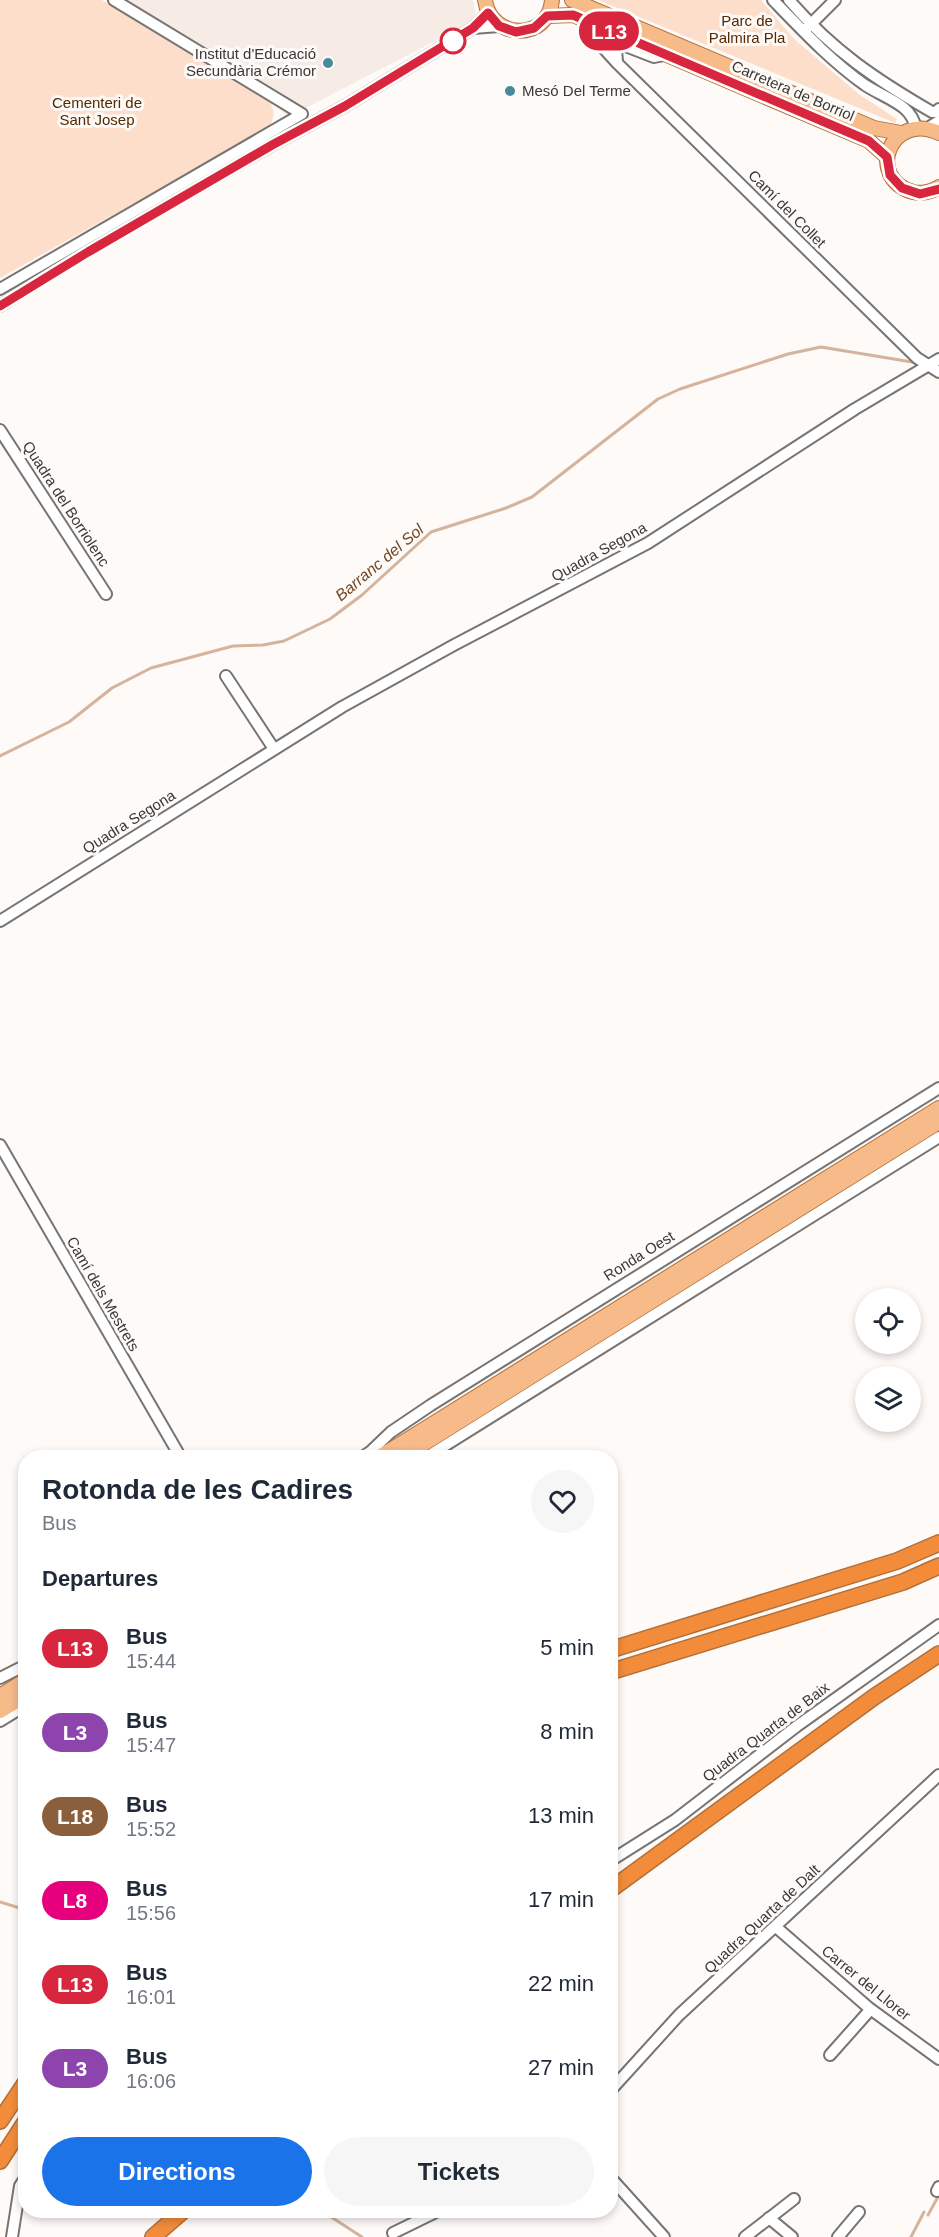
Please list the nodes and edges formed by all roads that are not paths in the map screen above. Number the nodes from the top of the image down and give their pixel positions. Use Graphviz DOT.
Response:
graph roads {
  1 [pos="114,0"];
  2 [pos="552,0"];
  3 [pos="572,0"];
  4 [pos="773,0"];
  5 [pos="789,0"];
  6 [pos="835,0"];
  7 [pos="485,3"];
  8 [pos="547,16"];
  9 [pos="592,23"];
  10 [pos="499,26"];
  11 [pos="473,28"];
  12 [pos="807,28"];
  13 [pos="667,55"];
  14 [pos="618,63"];
  15 [pos="933,122"];
  16 [pos="901,133"];
  17 [pos="887,157"];
  18 [pos="938,188"];
  19 [pos="0,289"];
  20 [pos="0,306"];
  21 [pos="939,359"];
  22 [pos="928,365"];
  23 [pos="939,372"];
  24 [pos="0,430"];
  25 [pos="106,594"];
  26 [pos="226,676"];
  27 [pos="274,749"];
  28 [pos="0,921"];
  29 [pos="939,1088"];
  30 [pos="939,1108"];
  31 [pos="939,1122"];
  32 [pos="939,1137"];
  33 [pos="0,1145"];
  34 [pos="176,1450"];
  35 [pos="372,1450"];
  36 [pos="391,1450"];
  37 [pos="414,1450"];
  38 [pos="438,1450"];
  39 [pos="939,1543"];
  40 [pos="939,1566"];
  41 [pos="939,1625"];
  42 [pos="618,1648"];
  43 [pos="939,1654"];
  44 [pos="18,1669"];
  45 [pos="618,1670"];
  46 [pos="0,1678"];
  47 [pos="18,1685"];
  48 [pos="0,1696"];
  49 [pos="18,1700"];
  50 [pos="18,1710"];
  51 [pos="0,1711"];
  52 [pos="0,1721"];
  53 [pos="939,1775"];
  54 [pos="618,1856"];
  55 [pos="618,1884"];
  56 [pos="776,1927"];
  57 [pos="870,2010"];
  58 [pos="830,2055"];
  59 [pos="939,2059"];
  60 [pos="618,2082"];
  61 [pos="18,2094"];
  62 [pos="0,2121"];
  63 [pos="18,2133"];
  64 [pos="0,2161"];
  65 [pos="618,2186"];
  66 [pos="18,2199"];
  67 [pos="794,2199"];
  68 [pos="859,2212"];
  69 [pos="175,2218"];
  70 [pos="424,2218"];
  71 [pos="769,2218"];
  72 [pos="393,2233"];
  73 [pos="12,2237"];
  74 [pos="153,2237"];
  75 [pos="664,2237"];
  76 [pos="746,2237"];
  77 [pos="792,2237"];
  78 [pos="838,2237"];
  1 -- 19 [label="street"];
  2 -- 8 [label="main road"];
  3 -- 16 [label="main road, Carretera de Borriol"];
  4 -- 12 [label="street"];
  5 -- 12 [label="street"];
  6 -- 12 [label="street"];
  7 -- 10 [label="main road"];
  7 -- 11 [label="street"];
  8 -- 9 [label="main road, Carretera de Borriol"];
  8 -- 10 [label="main road"];
  9 -- 13 [label="main road, Carretera de Borriol"];
  9 -- 14 [label="street, Camí del Collet"];
  10 -- 11 [label="street"];
  11 -- 20 [label="street"];
  12 -- 15 [label="street"];
  12 -- 15 [label="street"];
  13 -- 14 [label="street"];
  13 -- 17 [label="main road, Carretera de Borriol"];
  14 -- 22 [label="street, Camí del Collet"];
  15 -- 16 [label="main road"];
  16 -- 17 [label="main road"];
  17 -- 18 [label="main road"];
  21 -- 22 [label="street, Quadra Segona"];
  22 -- 23 [label="street, Camí del Collet"];
  22 -- 27 [label="street, Quadra Segona"];
  24 -- 25 [label="street, Quadra del Borriolenc"];
  26 -- 27 [label="street"];
  27 -- 28 [label="street, Quadra Segona"];
  29 -- 35 [label="street, Ronda Oest"];
  30 -- 36 [label="main road"];
  31 -- 37 [label="main road"];
  32 -- 38 [label="street"];
  33 -- 34 [label="street, Camí dels Mestrets"];
  39 -- 42 [label="highway"];
  40 -- 45 [label="highway"];
  41 -- 54 [label="street, Quadra Quarta de Baix"];
  43 -- 55 [label="highway"];
  44 -- 46 [label="street"];
  47 -- 48 [label="main road"];
  49 -- 51 [label="main road"];
  50 -- 52 [label="street"];
  53 -- 56 [label="street, Quadra Quarta de Dalt"];
  56 -- 57 [label="street, Carrer del Llorer"];
  56 -- 60 [label="street, Quadra Quarta de Dalt"];
  57 -- 58 [label="street"];
  57 -- 59 [label="street, Carrer del Llorer"];
  61 -- 62 [label="highway"];
  63 -- 64 [label="highway"];
  65 -- 75 [label="street"];
  66 -- 73 [label="street"];
  67 -- 71 [label="street"];
  68 -- 78 [label="street"];
  69 -- 74 [label="highway"];
  70 -- 72 [label="street"];
  71 -- 76 [label="street"];
  71 -- 77 [label="street"];
}
